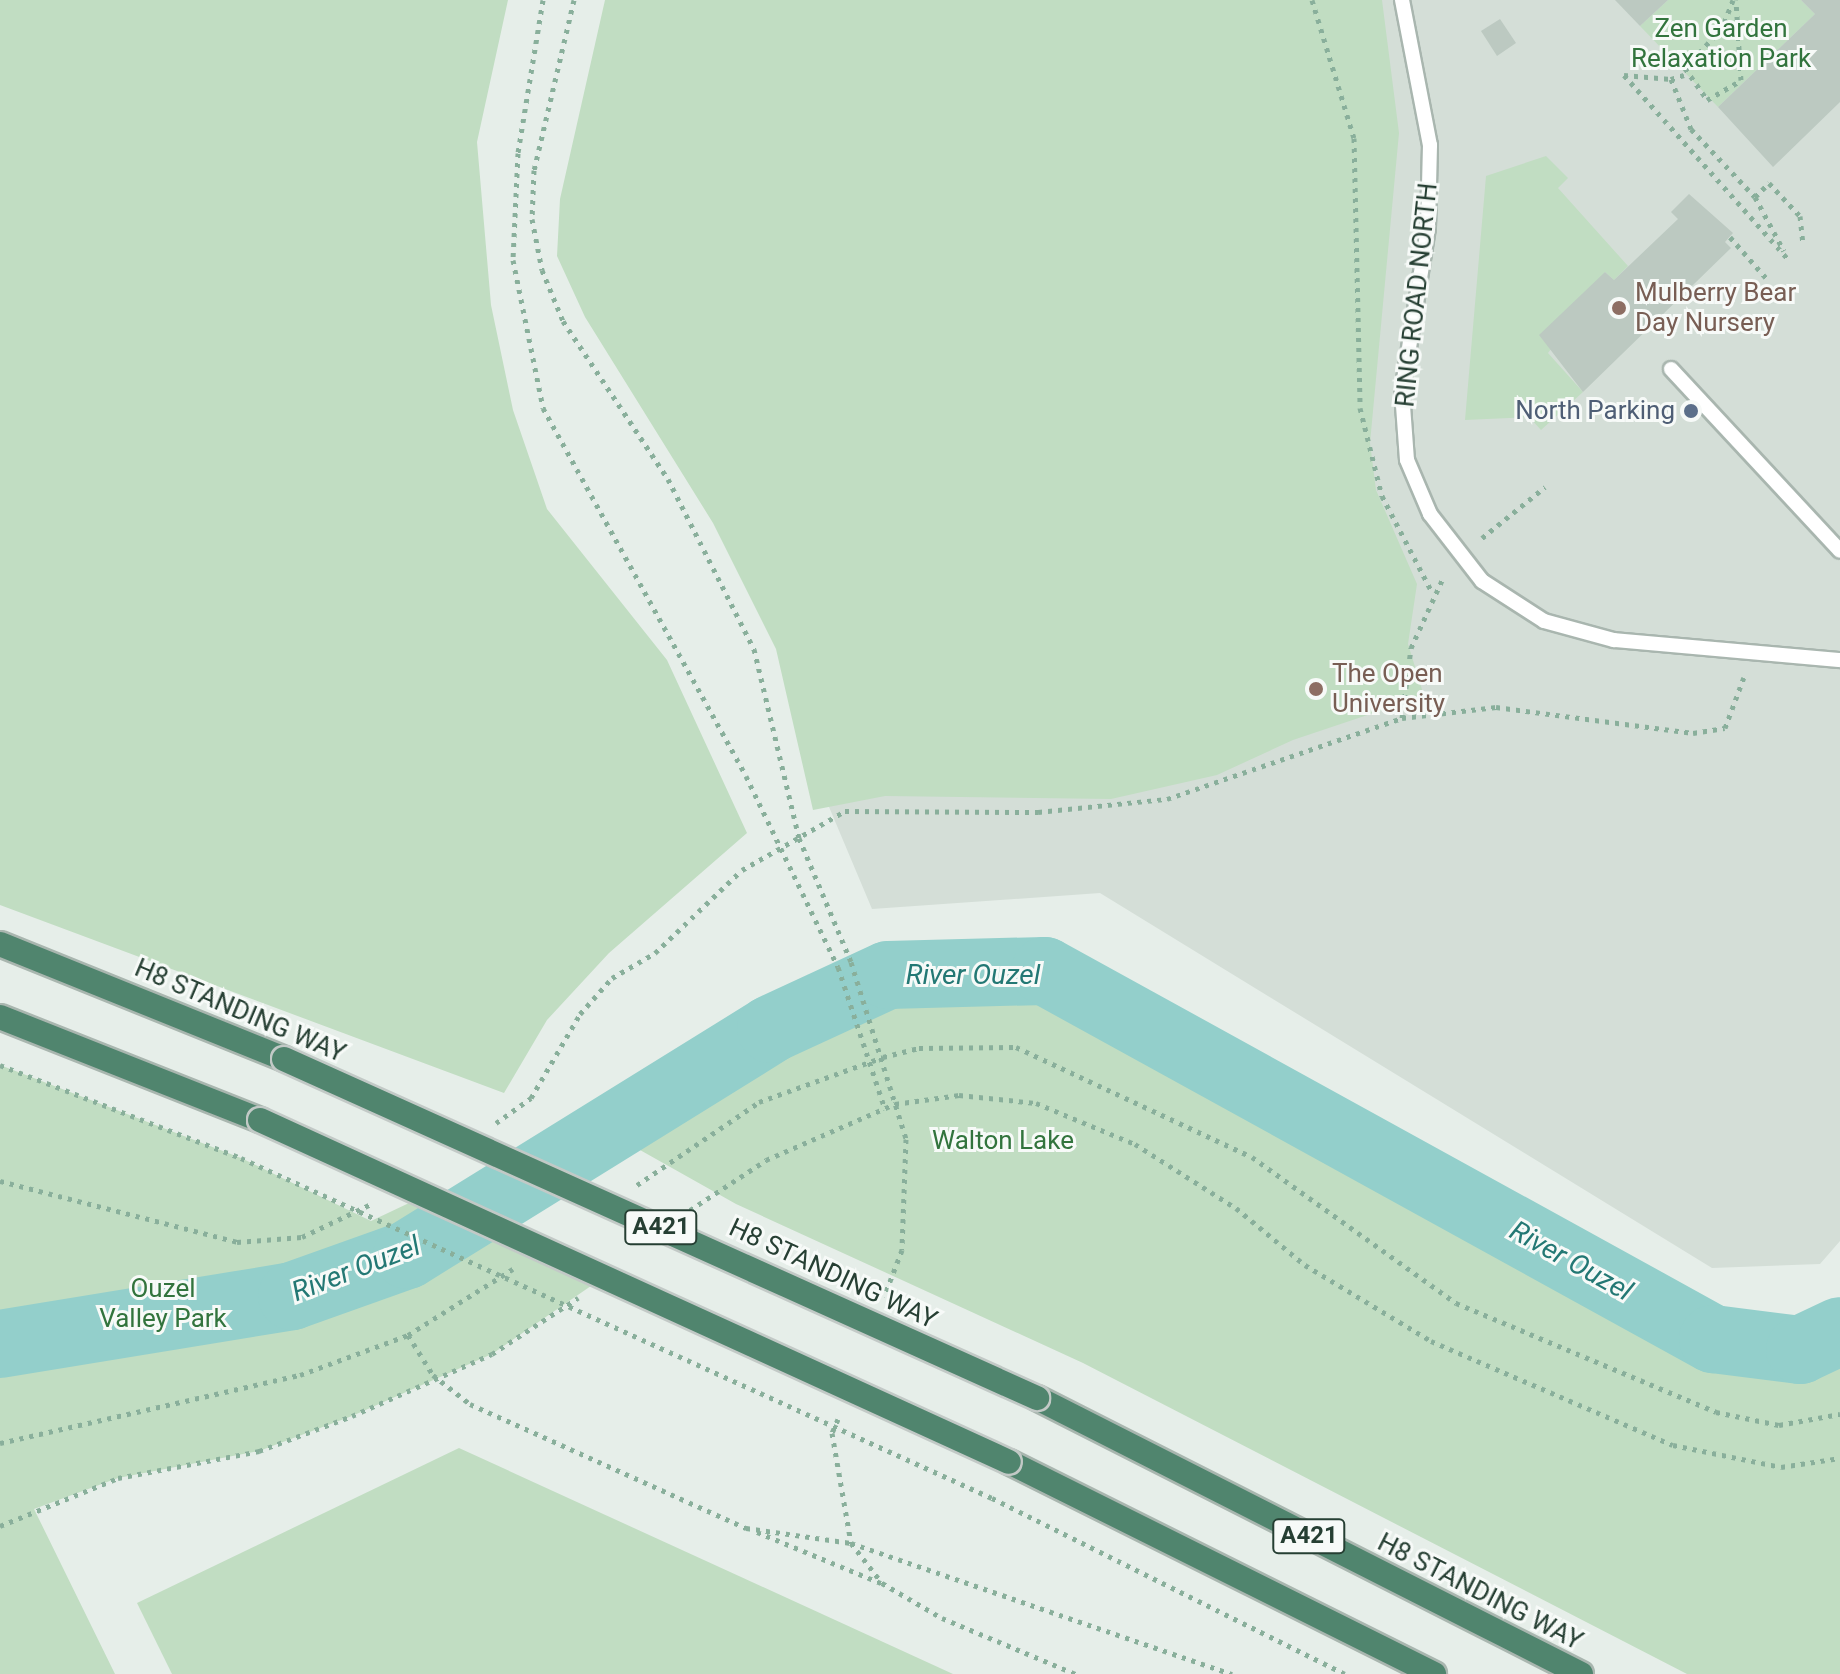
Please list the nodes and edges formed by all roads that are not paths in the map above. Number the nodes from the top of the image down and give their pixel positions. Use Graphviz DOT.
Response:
graph roads {
  1 [pos="1402,0"];
  2 [pos="1671,369"];
  3 [pos="1840,551"];
  4 [pos="1840,660"];
  5 [pos="0,944"];
  6 [pos="0,1017"];
  7 [pos="1434,1674"];
  8 [pos="1581,1674"];
  1 -- 4 [label="lane, RING ROAD NORTH"];
  2 -- 3 [label="lane"];
  5 -- 8 [label="highway, H8 STANDING WAY / A421, bridge"];
  6 -- 7 [label="highway, A421, bridge"];
}
